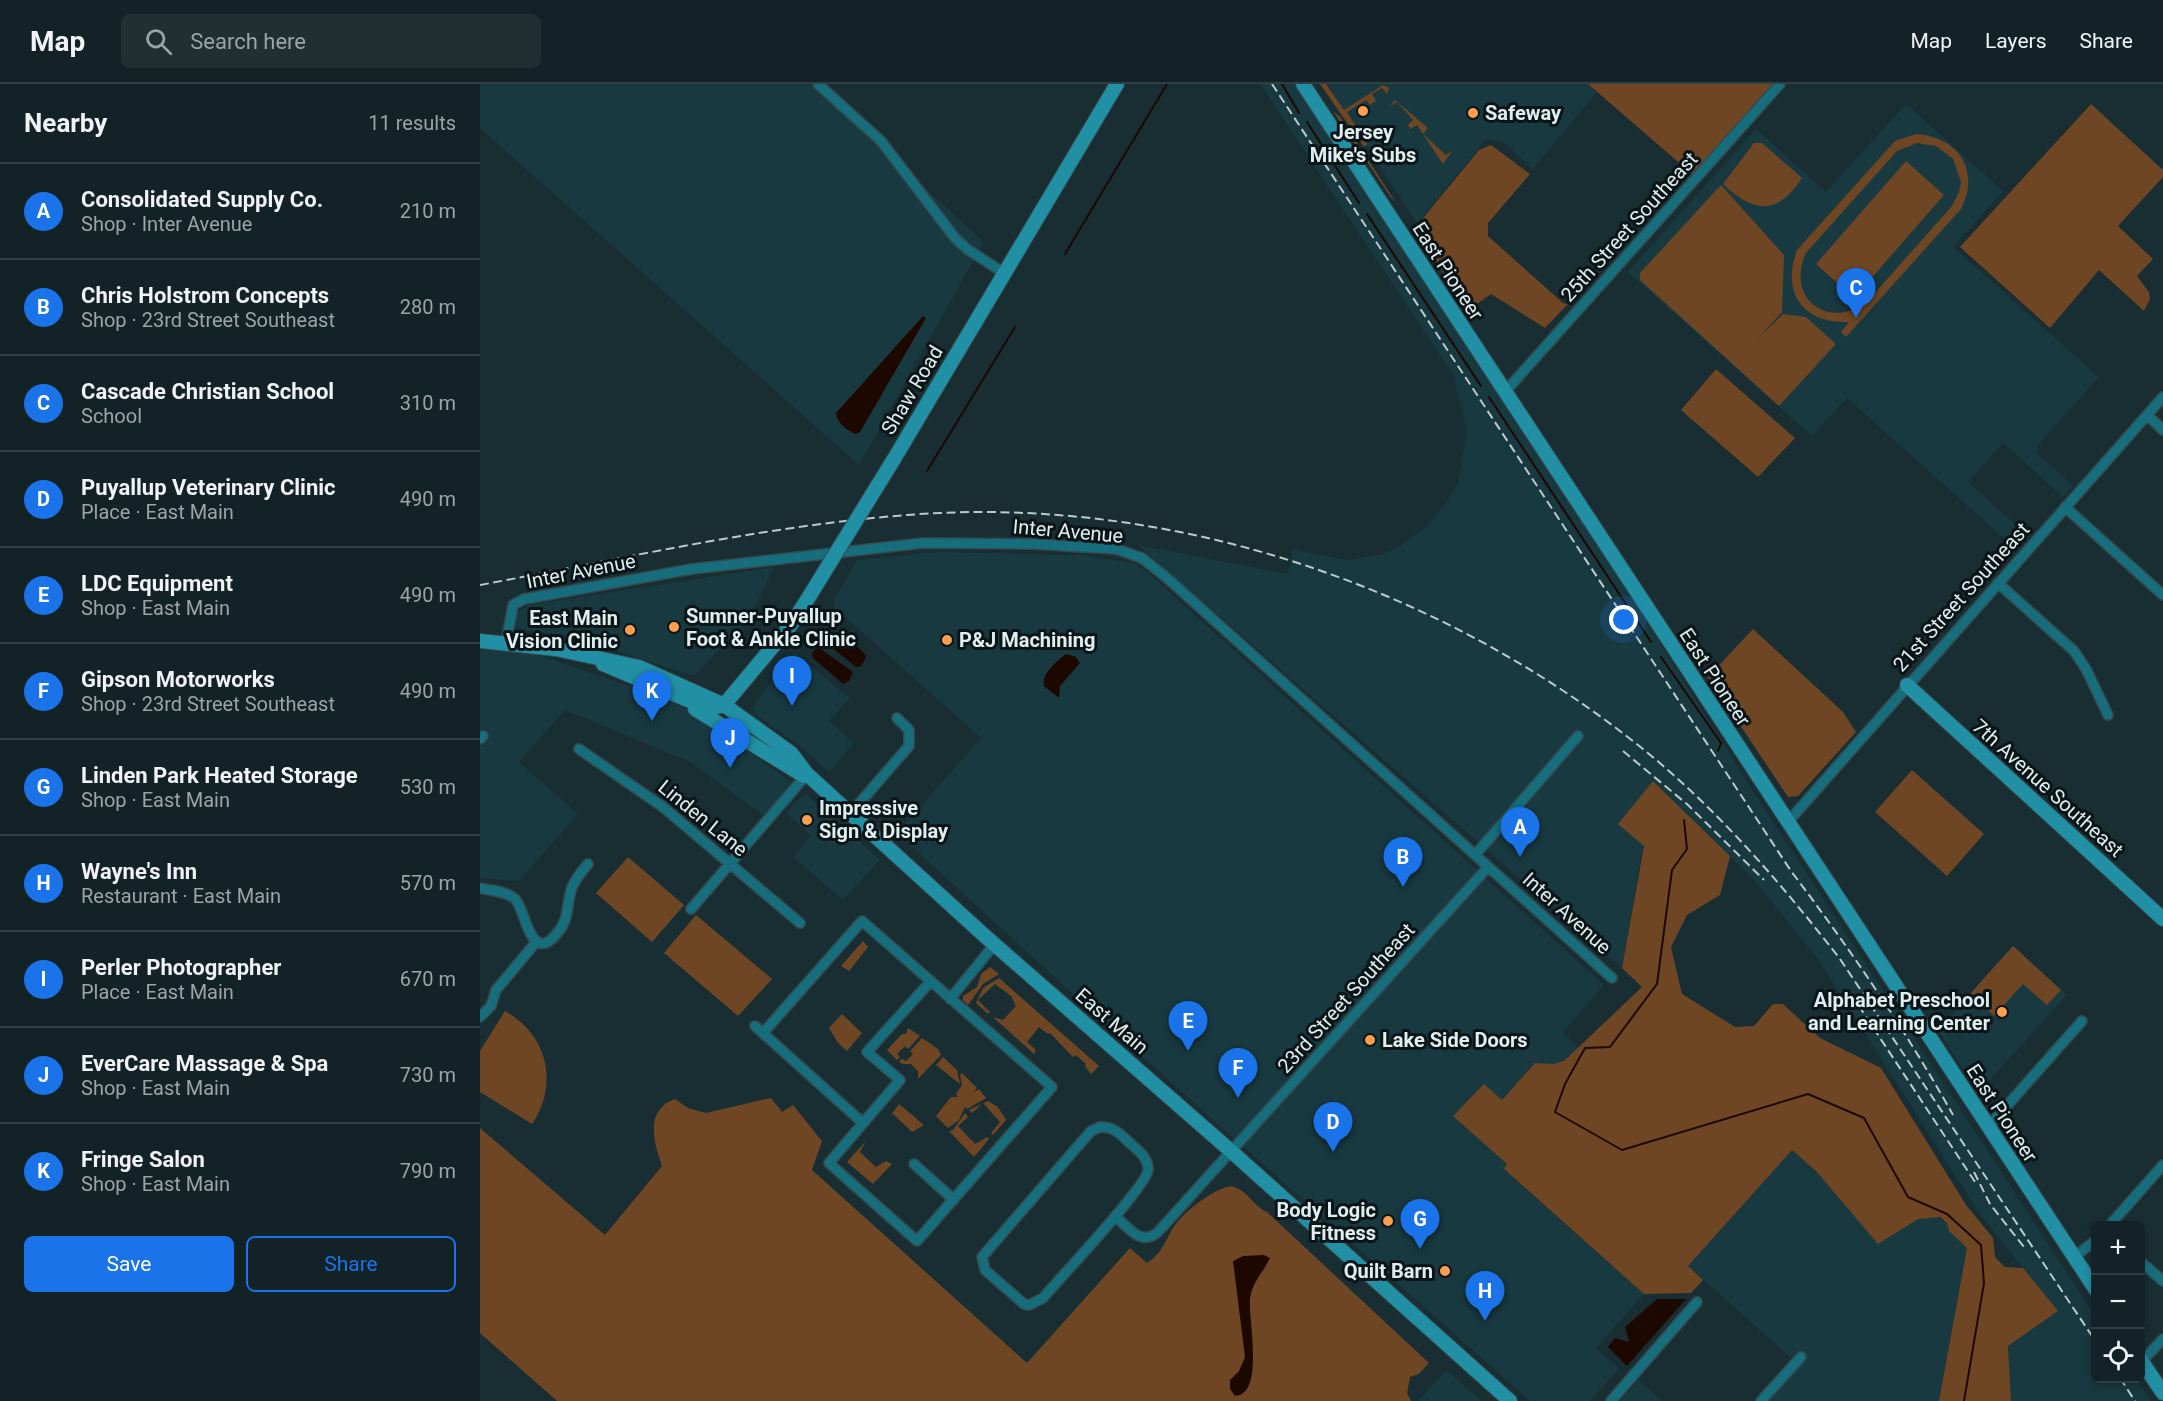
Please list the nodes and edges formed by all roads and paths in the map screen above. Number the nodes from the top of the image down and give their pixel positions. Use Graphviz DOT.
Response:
graph roads {
  1 [pos="818,84"];
  2 [pos="1117,84"];
  3 [pos="1303,84"];
  4 [pos="1780,84"];
  5 [pos="1004,273"];
  6 [pos="1504,393"];
  7 [pos="2163,397"];
  8 [pos="2146,415"];
  9 [pos="2163,430"];
  10 [pos="2065,507"];
  11 [pos="1998,583"];
  12 [pos="2163,595"];
  13 [pos="480,641"];
  14 [pos="506,643"];
  15 [pos="568,651"];
  16 [pos="641,679"];
  17 [pos="1907,685"];
  18 [pos="724,705"];
  19 [pos="2108,716"];
  20 [pos="897,718"];
  21 [pos="1578,736"];
  22 [pos="579,749"];
  23 [pos="773,756"];
  24 [pos="806,775"];
  25 [pos="850,814"];
  26 [pos="1787,823"];
  27 [pos="1475,855"];
  28 [pos="731,863"];
  29 [pos="588,864"];
  30 [pos="1488,867"];
  31 [pos="480,888"];
  32 [pos="691,909"];
  33 [pos="2163,919"];
  34 [pos="800,923"];
  35 [pos="537,941"];
  36 [pos="994,945"];
  37 [pos="1612,978"];
  38 [pos="930,982"];
  39 [pos="950,999"];
  40 [pos="480,1017"];
  41 [pos="2082,1021"];
  42 [pos="755,1026"];
  43 [pos="763,1033"];
  44 [pos="863,1123"];
  45 [pos="1988,1126"];
  46 [pos="1232,1152"];
  47 [pos="914,1164"];
  48 [pos="2163,1165"];
  49 [pos="954,1200"];
  50 [pos="1115,1216"];
  51 [pos="2113,1221"];
  52 [pos="2091,1244"];
  53 [pos="2074,1257"];
  54 [pos="2145,1265"];
  55 [pos="2163,1281"];
  56 [pos="2091,1282"];
  57 [pos="1697,1302"];
  58 [pos="2163,1339"];
  59 [pos="2145,1356"];
  60 [pos="1801,1357"];
  61 [pos="2145,1366"];
  62 [pos="2163,1393"];
  63 [pos="1510,1401"];
  64 [pos="1611,1401"];
  65 [pos="1761,1401"];
  1 -- 5 [label="street"];
  2 -- 5 [label="main road, Shaw Road"];
  3 -- 6 [label="main road, East Pioneer"];
  4 -- 6 [label="street, 25th Street Southeast"];
  5 -- 18 [label="main road, Shaw Road, bridge"];
  6 -- 26 [label="main road, East Pioneer"];
  7 -- 8 [label="street, 21st Street Southeast"];
  8 -- 9 [label="street"];
  8 -- 10 [label="street, 21st Street Southeast"];
  10 -- 11 [label="street, 21st Street Southeast"];
  10 -- 12 [label="street"];
  11 -- 17 [label="street, 21st Street Southeast"];
  11 -- 19 [label="street"];
  13 -- 14 [label="main road, East Main"];
  14 -- 15 [label="main road, East Main"];
  14 -- 27 [label="street, Inter Avenue"];
  15 -- 16 [label="main road, East Main"];
  15 -- 18 [label="main road, East Main"];
  16 -- 18 [label="main road, East Main"];
  16 -- 23 [label="main road, East Main"];
  17 -- 26 [label="street, 21st Street Southeast"];
  17 -- 33 [label="main road, 7th Avenue Southeast"];
  18 -- 23 [label="main road, East Main"];
  18 -- 24 [label="main road, East Main"];
  20 -- 25 [label="street"];
  21 -- 27 [label="street"];
  22 -- 28 [label="street, Linden Lane"];
  23 -- 24 [label="main road, East Main"];
  24 -- 25 [label="main road, East Main"];
  24 -- 28 [label="street"];
  25 -- 36 [label="main road, East Main"];
  26 -- 45 [label="main road, East Pioneer"];
  27 -- 30 [label="street, Inter Avenue"];
  28 -- 32 [label="street"];
  28 -- 34 [label="street, Linden Lane"];
  29 -- 35 [label="street"];
  30 -- 37 [label="street, Inter Avenue"];
  30 -- 46 [label="street, 23rd Street Southeast"];
  31 -- 35 [label="street"];
  35 -- 40 [label="street"];
  36 -- 39 [label="street"];
  36 -- 46 [label="main road, East Main"];
  38 -- 39 [label="street"];
  38 -- 43 [label="street"];
  38 -- 44 [label="street"];
  39 -- 49 [label="street"];
  41 -- 45 [label="street"];
  42 -- 43 [label="street"];
  43 -- 44 [label="street"];
  44 -- 49 [label="street"];
  45 -- 53 [label="main road, East Pioneer"];
  46 -- 50 [label="street, 23rd Street Southeast"];
  46 -- 63 [label="main road, East Main"];
  47 -- 49 [label="street"];
  48 -- 51 [label="street"];
  50 -- 50 [label="street"];
  52 -- 53 [label="street"];
  53 -- 56 [label="main road, East Pioneer"];
  54 -- 55 [label="street"];
  57 -- 64 [label="street"];
  58 -- 59 [label="street"];
  60 -- 65 [label="street"];
  61 -- 62 [label="main road"];
}
